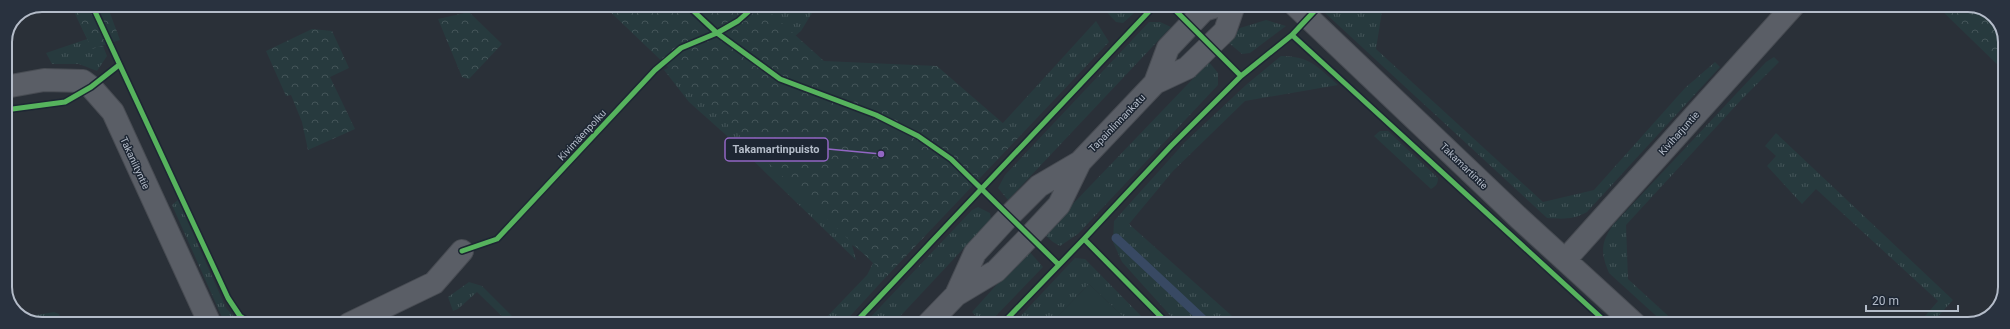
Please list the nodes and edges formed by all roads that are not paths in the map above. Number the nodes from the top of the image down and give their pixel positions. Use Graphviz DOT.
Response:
graph roads {
  1 [pos="1202,12"];
  2 [pos="1231,12"];
  3 [pos="1302,12"];
  4 [pos="1788,12"];
  5 [pos="1155,83"];
  6 [pos="12,86"];
  7 [pos="1080,162"];
  8 [pos="462,251"];
  9 [pos="1565,260"];
  10 [pos="956,295"];
  11 [pos="207,317"];
  12 [pos="364,317"];
  13 [pos="935,317"];
  14 [pos="1628,317"];
  1 -- 5 [label="street, Tapainlinnankatu"];
  2 -- 5 [label="street, Tapainlinnankatu"];
  3 -- 9 [label="street, Takamartintie"];
  4 -- 9 [label="street, Kiviharjuntie"];
  5 -- 7 [label="street, Tapainlinnankatu"];
  6 -- 11 [label="street, Takaniityntie"];
  7 -- 10 [label="street, Tapainlinnankatu"];
  7 -- 10 [label="street, Tapainlinnankatu"];
  8 -- 12 [label="street"];
  9 -- 14 [label="street, Takamartintie"];
  10 -- 13 [label="street, Tapainlinnankatu"];
}
